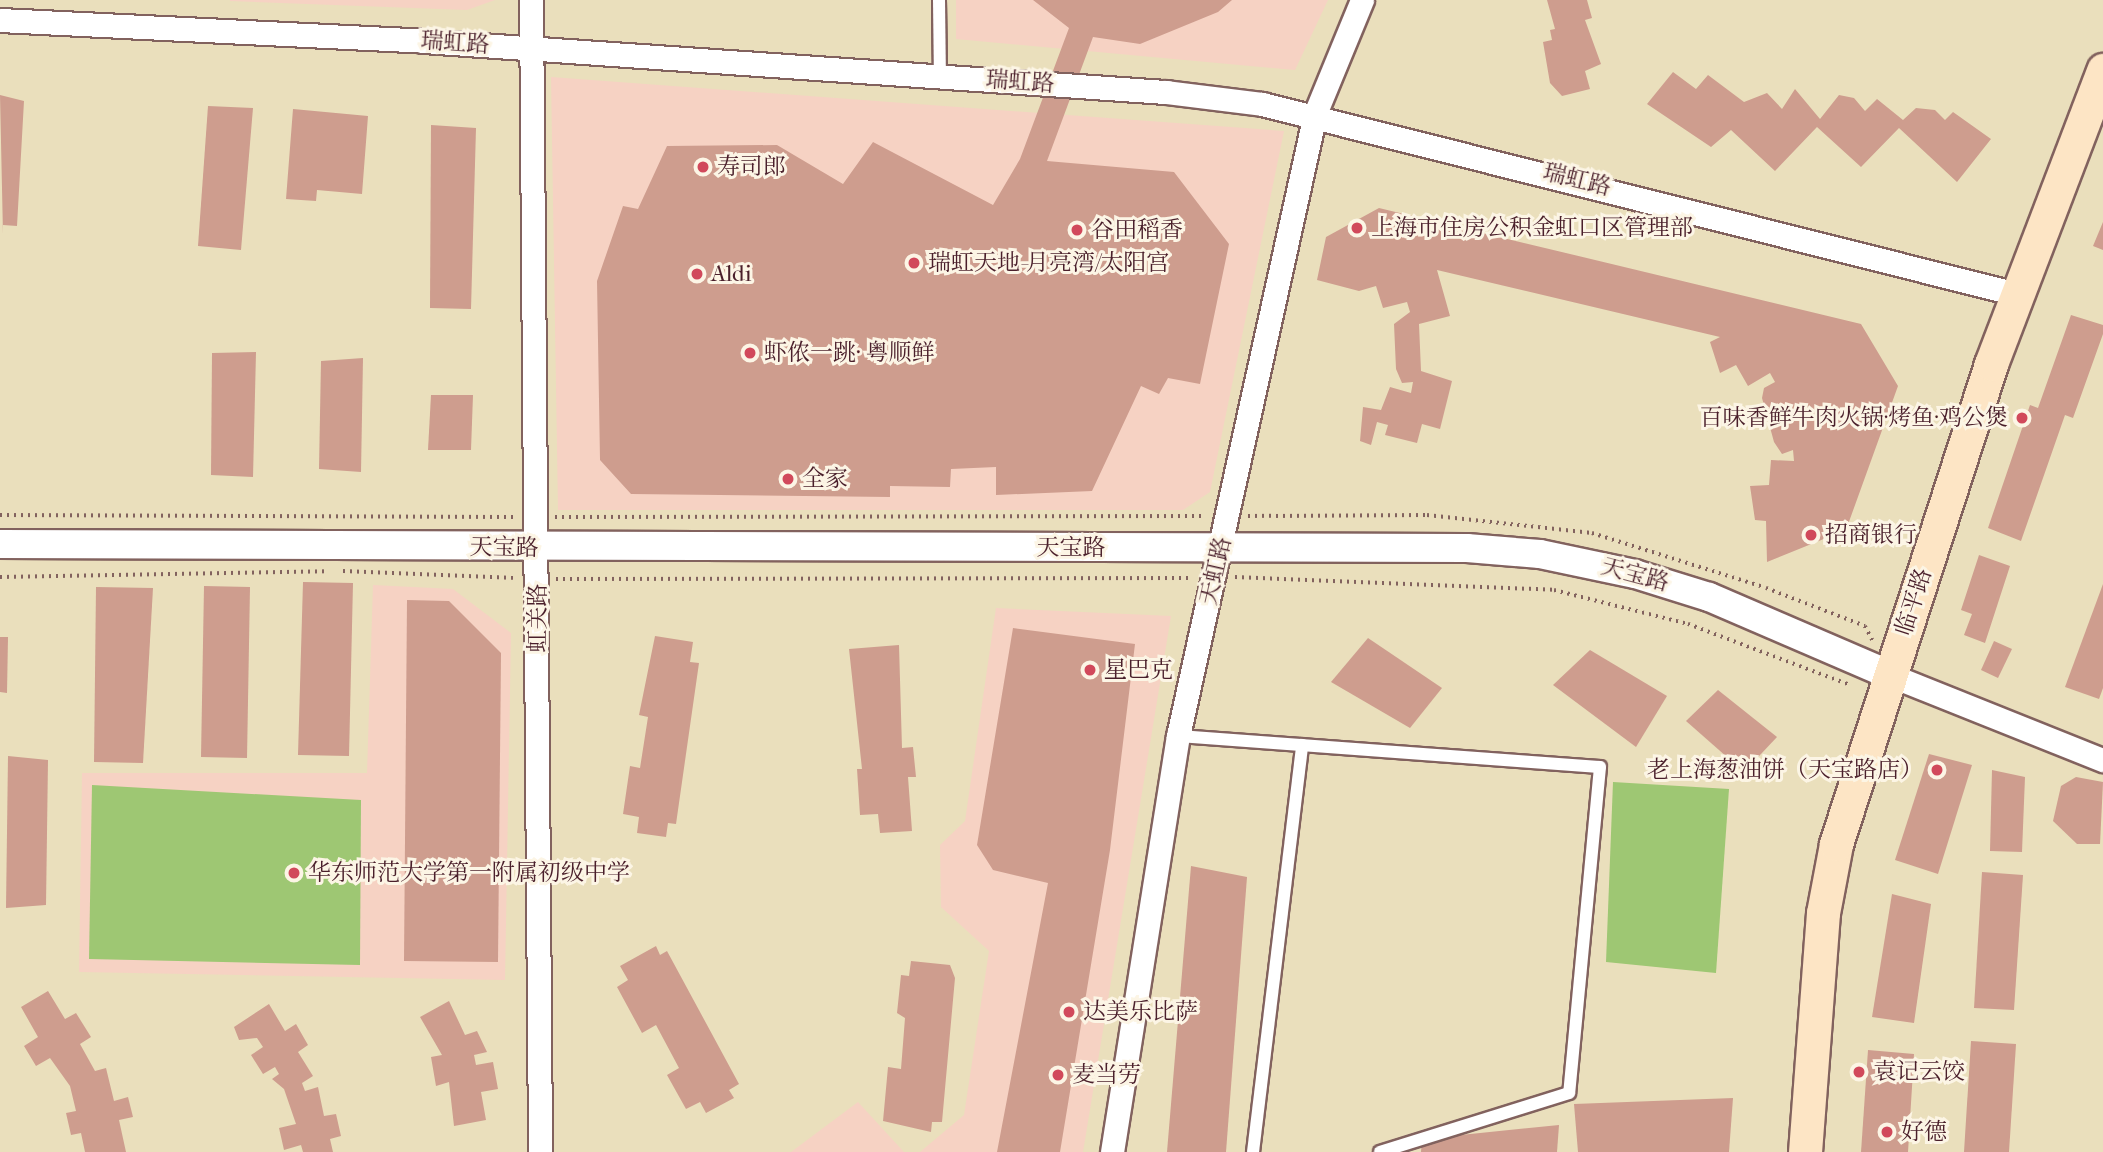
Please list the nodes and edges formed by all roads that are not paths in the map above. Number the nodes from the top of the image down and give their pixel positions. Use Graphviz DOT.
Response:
graph roads {
  1 [pos="531,0"];
  2 [pos="939,0"];
  3 [pos="1362,0"];
  4 [pos="0,20"];
  5 [pos="532,48"];
  6 [pos="2103,70"];
  7 [pos="940,77"];
  8 [pos="1315,114"];
  9 [pos="2017,294"];
  10 [pos="0,544"];
  11 [pos="537,549"];
  12 [pos="1222,549"];
  13 [pos="1890,675"];
  14 [pos="1178,736"];
  15 [pos="1302,745"];
  16 [pos="2103,760"];
  17 [pos="540,1152"];
  18 [pos="1112,1152"];
  19 [pos="1253,1152"];
  20 [pos="1380,1152"];
  21 [pos="1805,1152"];
  1 -- 5 [label="street, 虹关路"];
  2 -- 7 [label="lane"];
  3 -- 8 [label="street, 天虹路"];
  4 -- 5 [label="street, 瑞虹路"];
  5 -- 7 [label="street, 瑞虹路"];
  5 -- 11 [label="street, 虹关路"];
  6 -- 9 [label="main road, 临平路"];
  7 -- 8 [label="street, 瑞虹路"];
  8 -- 9 [label="street, 瑞虹路"];
  8 -- 12 [label="street, 天虹路"];
  9 -- 13 [label="main road, 临平路"];
  10 -- 11 [label="street, 天宝路"];
  11 -- 12 [label="street, 天宝路"];
  11 -- 17 [label="street, 虹关路"];
  12 -- 13 [label="street, 天宝路"];
  12 -- 14 [label="street, 天虹路"];
  13 -- 16 [label="street, 天宝路"];
  13 -- 21 [label="main road, 临平路"];
  14 -- 15 [label="lane"];
  14 -- 18 [label="street, 天虹路"];
  15 -- 19 [label="lane"];
  15 -- 20 [label="lane"];
}
